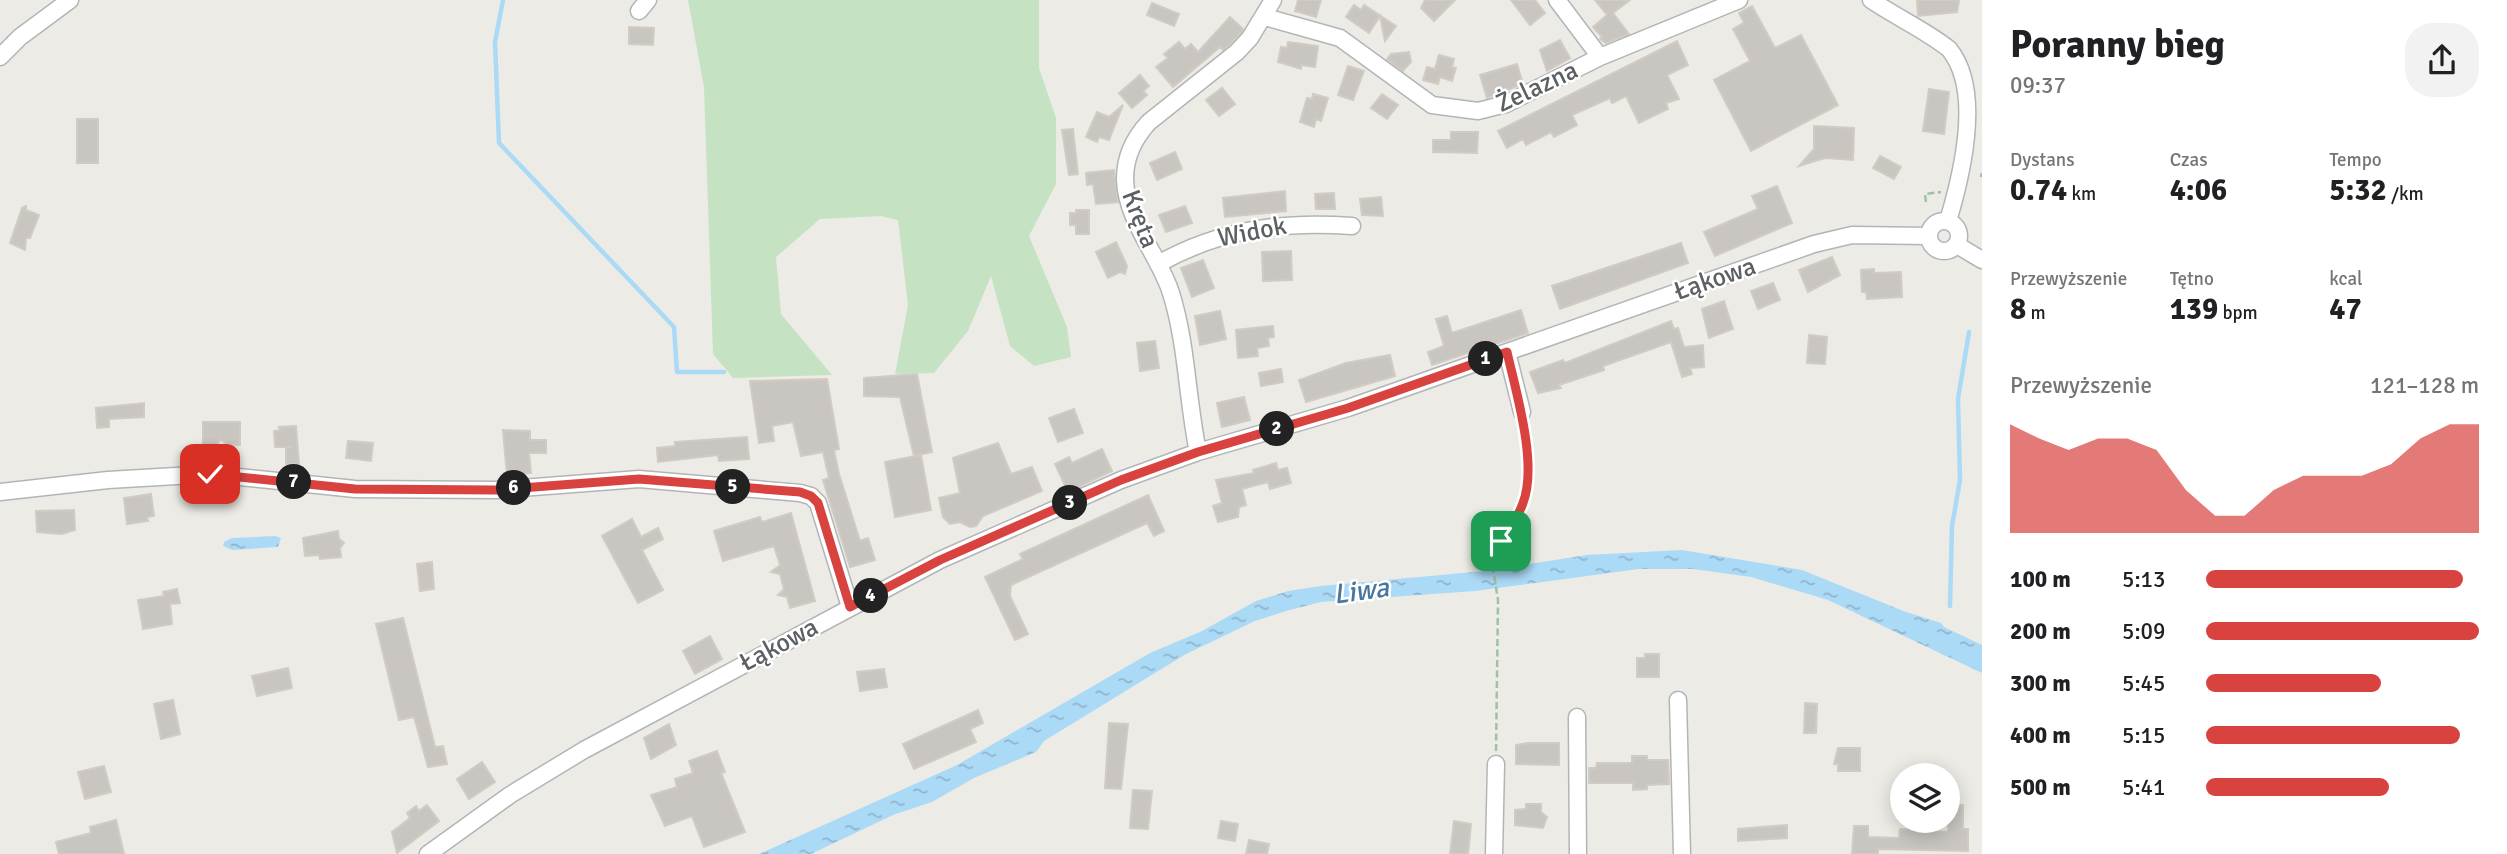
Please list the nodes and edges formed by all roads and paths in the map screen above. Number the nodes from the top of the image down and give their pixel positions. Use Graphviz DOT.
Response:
graph roads {
  1 [pos="69,0"];
  2 [pos="1273,0"];
  3 [pos="1557,0"];
  4 [pos="1739,0"];
  5 [pos="1871,0"];
  6 [pos="1265,17"];
  7 [pos="0,57"];
  8 [pos="1600,57"];
  9 [pos="1945,191"];
  10 [pos="1926,202"];
  11 [pos="1948,221"];
  12 [pos="1352,226"];
  13 [pos="1929,236"];
  14 [pos="1957,245"];
  15 [pos="1982,260"];
  16 [pos="1158,264"];
  17 [pos="1507,352"];
  18 [pos="1522,412"];
  19 [pos="1198,452"];
  20 [pos="0,492"];
  21 [pos="850,607"];
  22 [pos="1678,700"];
  23 [pos="1577,717"];
  24 [pos="1496,764"];
  25 [pos="428,854"];
  26 [pos="1494,854"];
  27 [pos="1578,854"];
  28 [pos="1682,854"];
  1 -- 7 [label="street"];
  2 -- 6 [label="street, Kręta"];
  3 -- 8 [label="street"];
  4 -- 8 [label="street, Żelazna"];
  5 -- 11 [label="street"];
  6 -- 8 [label="street, Żelazna"];
  6 -- 16 [label="street, Kręta"];
  9 -- 10 [label="path"];
  11 -- 13 [label="street"];
  11 -- 14 [label="street"];
  12 -- 16 [label="street, Widok"];
  13 -- 14 [label="street"];
  13 -- 17 [label="street, Łąkowa"];
  14 -- 15 [label="street"];
  16 -- 19 [label="street, Kręta"];
  17 -- 18 [label="street"];
  17 -- 19 [label="street, Łąkowa"];
  18 -- 24 [label="path"];
  19 -- 21 [label="street, Łąkowa"];
  20 -- 21 [label="street"];
  21 -- 25 [label="street, Łąkowa"];
  22 -- 28 [label="street"];
  23 -- 27 [label="street"];
  24 -- 26 [label="street"];
}
